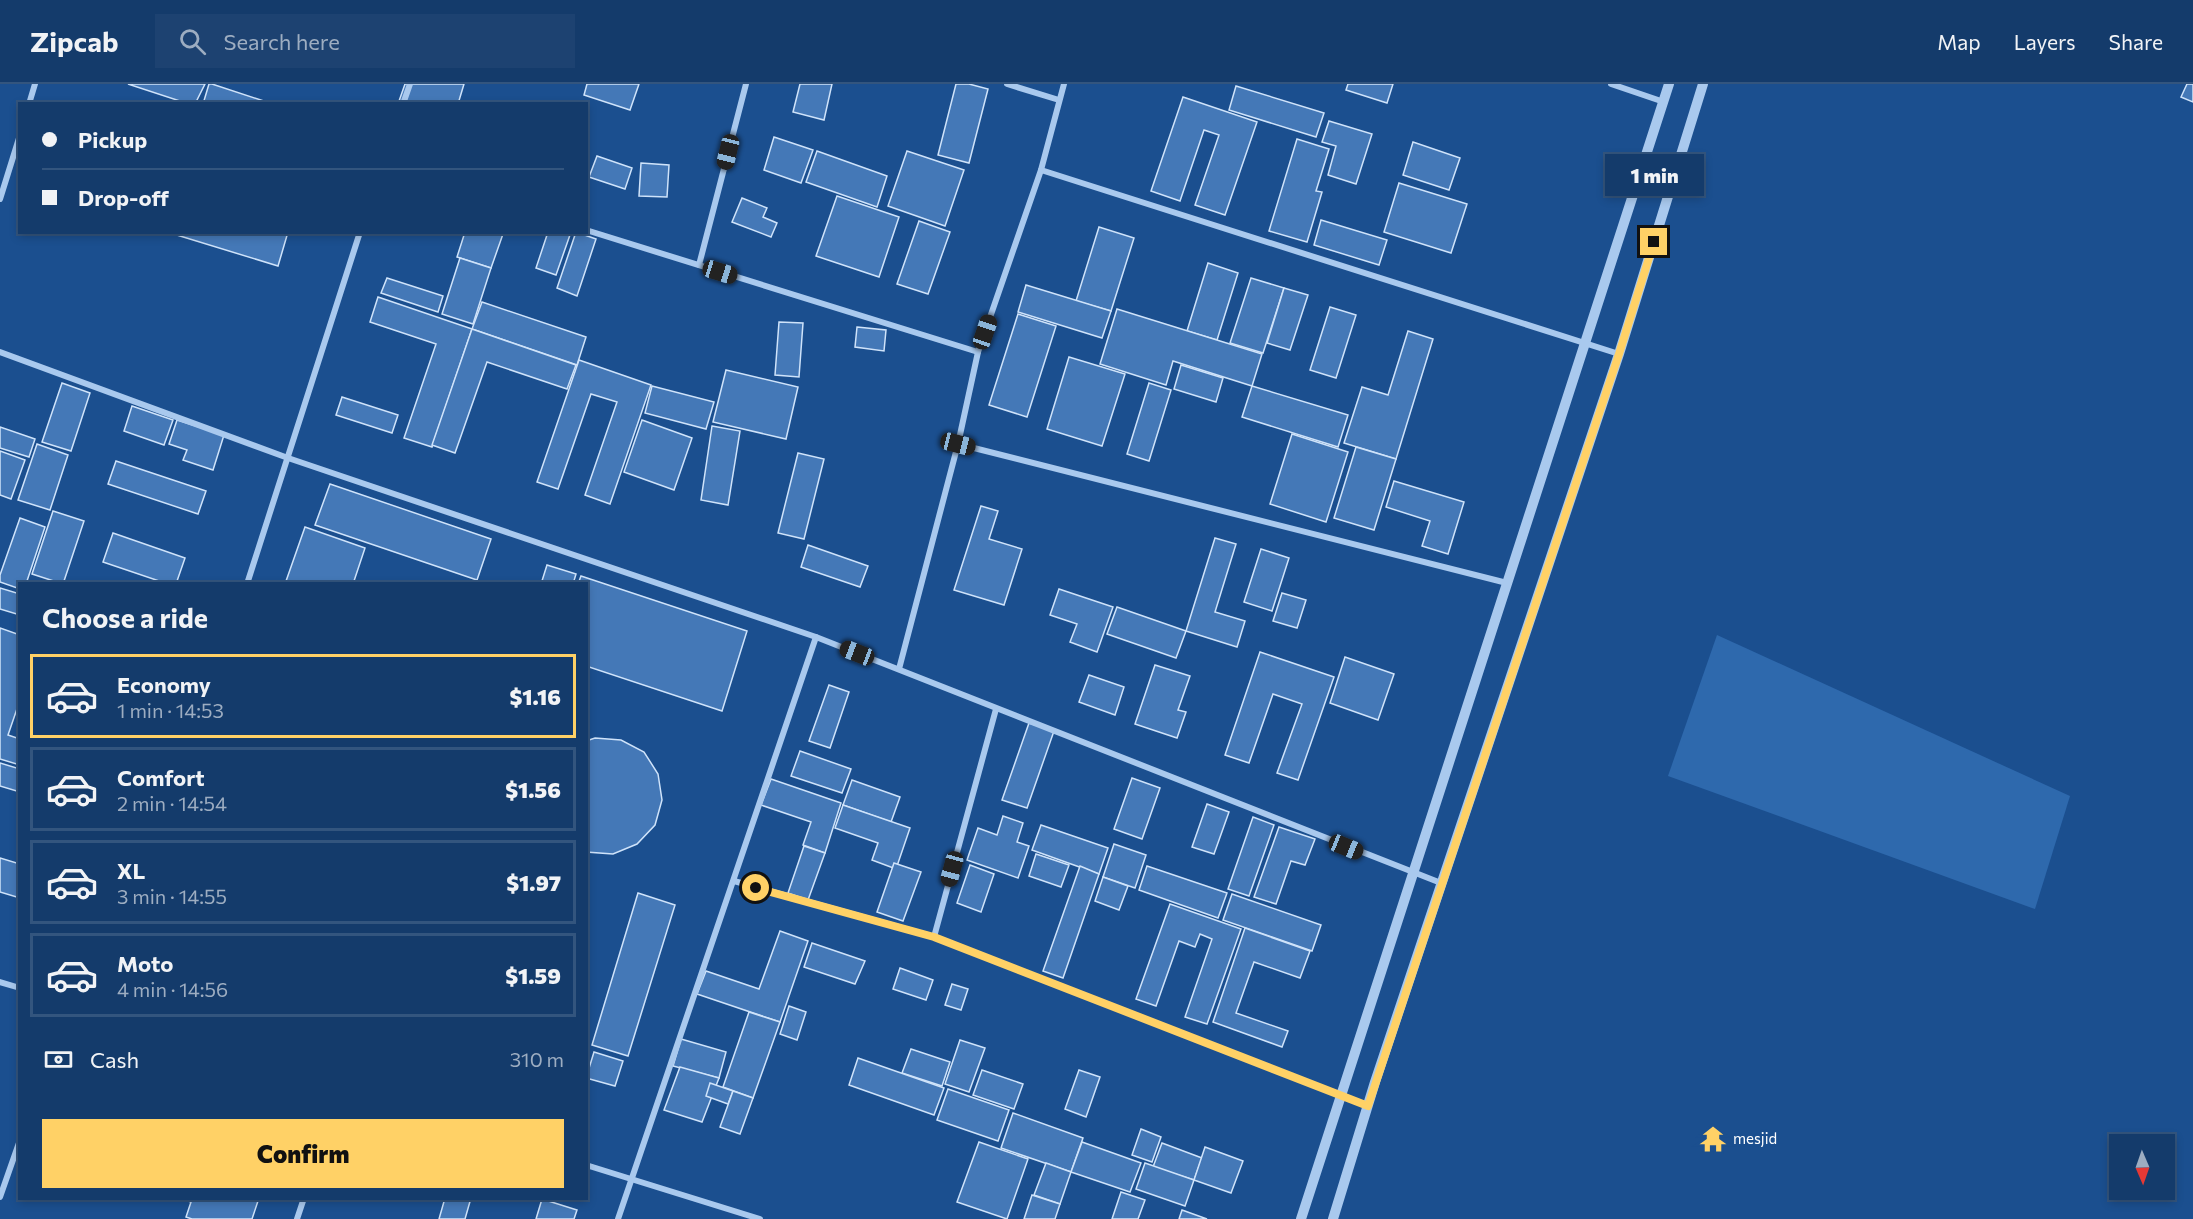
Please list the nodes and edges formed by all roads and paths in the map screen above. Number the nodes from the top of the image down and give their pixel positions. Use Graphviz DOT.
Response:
graph roads {
  1 [pos="35,84"];
  2 [pos="410,84"];
  3 [pos="746,84"];
  4 [pos="1007,84"];
  5 [pos="1064,84"];
  6 [pos="1611,84"];
  7 [pos="1669,84"];
  8 [pos="1703,84"];
  9 [pos="1059,100"];
  10 [pos="30,102"];
  11 [pos="404,102"];
  12 [pos="1664,102"];
  13 [pos="18,142"];
  14 [pos="1041,170"];
  15 [pos="0,200"];
  16 [pos="588,231"];
  17 [pos="359,234"];
  18 [pos="699,265"];
  19 [pos="1585,344"];
  20 [pos="0,352"];
  21 [pos="978,352"];
  22 [pos="1619,354"];
  23 [pos="958,444"];
  24 [pos="288,458"];
  25 [pos="248,582"];
  26 [pos="1507,583"];
  27 [pos="816,637"];
  28 [pos="899,669"];
  29 [pos="996,709"];
  30 [pos="1412,873"];
  31 [pos="734,881"];
  32 [pos="1442,884"];
  33 [pos="934,937"];
  34 [pos="0,982"];
  35 [pos="18,987"];
  36 [pos="1341,1097"];
  37 [pos="1368,1106"];
  38 [pos="18,1146"];
  39 [pos="588,1166"];
  40 [pos="631,1179"];
  41 [pos="0,1197"];
  42 [pos="303,1200"];
  43 [pos="297,1219"];
  44 [pos="618,1219"];
  45 [pos="760,1219"];
  46 [pos="1301,1219"];
  47 [pos="1333,1219"];
  1 -- 10 [label="street"];
  2 -- 11 [label="street"];
  3 -- 18 [label="street"];
  4 -- 9 [label="street"];
  5 -- 9 [label="street"];
  6 -- 12 [label="street"];
  7 -- 12 [label="street"];
  8 -- 22 [label="street"];
  9 -- 14 [label="street"];
  12 -- 19 [label="street"];
  13 -- 15 [label="street"];
  14 -- 19 [label="street"];
  14 -- 21 [label="street"];
  16 -- 18 [label="street"];
  17 -- 24 [label="street"];
  18 -- 21 [label="street"];
  19 -- 22 [label="street"];
  19 -- 26 [label="street"];
  20 -- 24 [label="street"];
  21 -- 23 [label="street"];
  22 -- 32 [label="street"];
  23 -- 26 [label="street"];
  23 -- 28 [label="street"];
  24 -- 25 [label="street"];
  24 -- 27 [label="street"];
  26 -- 30 [label="street"];
  27 -- 28 [label="street"];
  27 -- 31 [label="street"];
  28 -- 29 [label="street"];
  29 -- 30 [label="street"];
  29 -- 33 [label="street"];
  30 -- 32 [label="street"];
  30 -- 36 [label="street"];
  31 -- 33 [label="street"];
  31 -- 40 [label="street"];
  32 -- 37 [label="street"];
  33 -- 36 [label="street"];
  34 -- 35 [label="street"];
  36 -- 37 [label="street"];
  36 -- 46 [label="street"];
  37 -- 47 [label="street"];
  38 -- 41 [label="street"];
  39 -- 40 [label="street"];
  40 -- 44 [label="street"];
  40 -- 45 [label="street"];
  42 -- 43 [label="street"];
}
